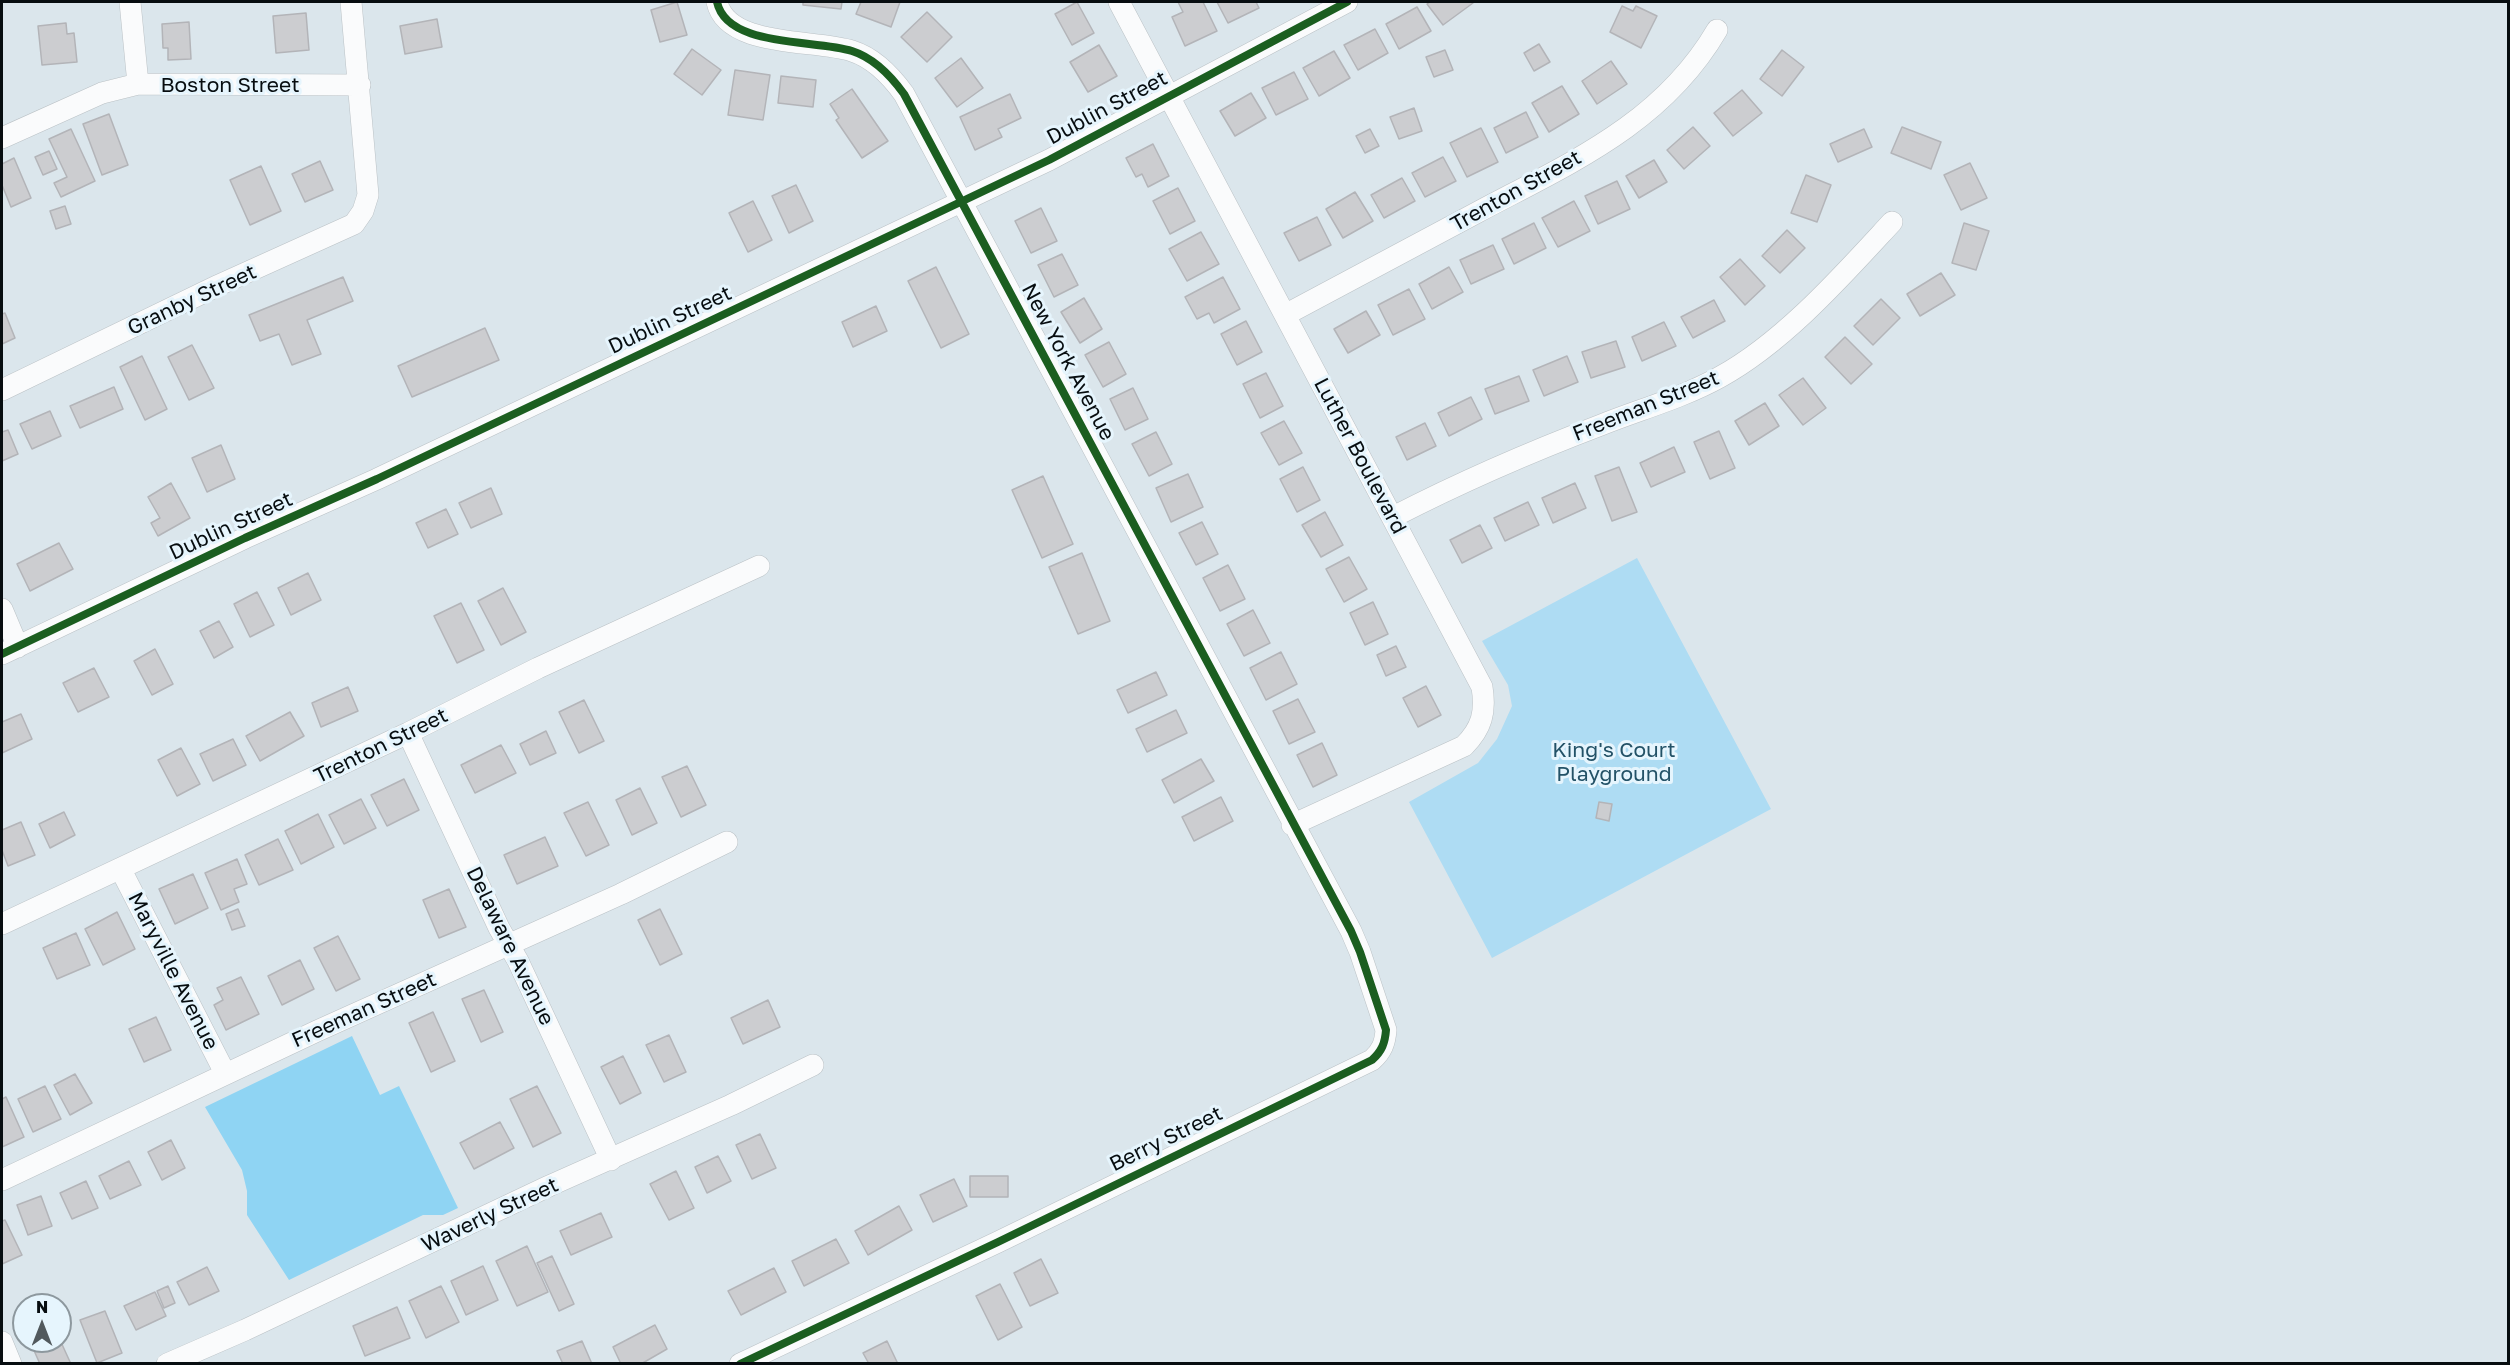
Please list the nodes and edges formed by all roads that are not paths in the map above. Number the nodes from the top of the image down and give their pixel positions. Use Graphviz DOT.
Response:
graph roads {
  1 [pos="130,2"];
  2 [pos="351,2"];
  3 [pos="1119,2"];
  4 [pos="1347,2"];
  5 [pos="721,10"];
  6 [pos="1718,30"];
  7 [pos="138,84"];
  8 [pos="360,85"];
  9 [pos="1168,96"];
  10 [pos="2,138"];
  11 [pos="963,201"];
  12 [pos="1892,222"];
  13 [pos="1285,315"];
  14 [pos="2,390"];
  15 [pos="1393,517"];
  16 [pos="759,566"];
  17 [pos="2,609"];
  18 [pos="10,651"];
  19 [pos="408,734"];
  20 [pos="1292,825"];
  21 [pos="727,842"];
  22 [pos="121,870"];
  23 [pos="2,924"];
  24 [pos="509,946"];
  25 [pos="813,1065"];
  26 [pos="225,1073"];
  27 [pos="611,1160"];
  28 [pos="2,1180"];
  29 [pos="2,1342"];
  30 [pos="11,1364"];
  31 [pos="167,1364"];
  32 [pos="740,1364"];
  1 -- 7 [label="street"];
  2 -- 8 [label="street"];
  3 -- 9 [label="street, Luther Boulevard"];
  4 -- 9 [label="street, Dublin Street"];
  5 -- 11 [label="street, New York Avenue"];
  6 -- 13 [label="street, Trenton Street"];
  7 -- 8 [label="street, Boston Street"];
  7 -- 10 [label="street, Boston Street"];
  8 -- 14 [label="street, Granby Street"];
  9 -- 11 [label="street, Dublin Street"];
  9 -- 13 [label="street, Luther Boulevard"];
  11 -- 18 [label="street, Dublin Street"];
  11 -- 20 [label="street, New York Avenue"];
  12 -- 15 [label="street, Freeman Street"];
  13 -- 15 [label="street, Luther Boulevard"];
  15 -- 20 [label="street, Luther Boulevard"];
  16 -- 19 [label="street, Trenton Street"];
  17 -- 18 [label="street"];
  19 -- 22 [label="street, Trenton Street"];
  19 -- 24 [label="street, Delaware Avenue"];
  20 -- 32 [label="street, Berry Street"];
  21 -- 24 [label="street, Freeman Street"];
  22 -- 23 [label="street, Trenton Street"];
  22 -- 26 [label="street, Maryville Avenue"];
  24 -- 26 [label="street, Freeman Street"];
  24 -- 27 [label="street, Delaware Avenue"];
  25 -- 27 [label="street, Waverly Street"];
  26 -- 28 [label="street, Freeman Street"];
  27 -- 31 [label="street, Waverly Street"];
  29 -- 30 [label="street"];
}
